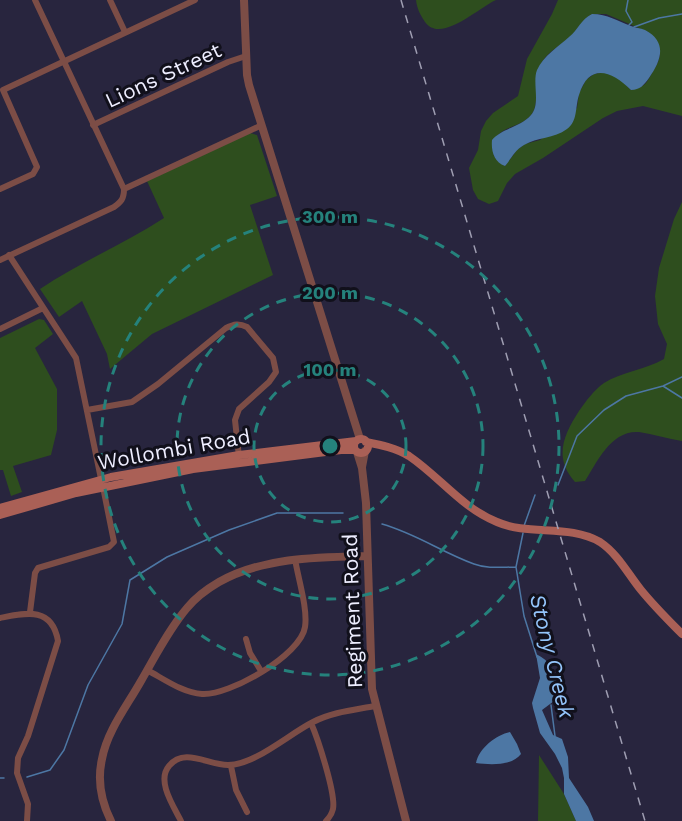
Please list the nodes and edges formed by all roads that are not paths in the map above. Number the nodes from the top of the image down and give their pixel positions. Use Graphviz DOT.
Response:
graph roads {
  1 [pos="34,0"];
  2 [pos="110,0"];
  3 [pos="195,0"];
  4 [pos="244,0"];
  5 [pos="180,3"];
  6 [pos="125,32"];
  7 [pos="246,56"];
  8 [pos="63,62"];
  9 [pos="262,124"];
  10 [pos="93,125"];
  11 [pos="0,189"];
  12 [pos="124,189"];
  13 [pos="9,255"];
  14 [pos="0,260"];
  15 [pos="43,308"];
  16 [pos="0,329"];
  17 [pos="87,410"];
  18 [pos="361,446"];
  19 [pos="239,459"];
  20 [pos="102,483"];
  21 [pos="0,508"];
  22 [pos="0,515"];
  23 [pos="367,555"];
  24 [pos="295,559"];
  25 [pos="30,612"];
  26 [pos="0,618"];
  27 [pos="682,634"];
  28 [pos="246,639"];
  29 [pos="147,670"];
  30 [pos="261,671"];
  31 [pos="375,706"];
  32 [pos="311,723"];
  33 [pos="231,766"];
  34 [pos="247,812"];
  35 [pos="27,821"];
  36 [pos="111,821"];
  37 [pos="181,821"];
  38 [pos="326,821"];
  39 [pos="406,821"];
  1 -- 8 [label="street"];
  2 -- 6 [label="street"];
  3 -- 5 [label="street"];
  4 -- 7 [label="street"];
  5 -- 6 [label="street"];
  6 -- 8 [label="street"];
  7 -- 9 [label="street"];
  7 -- 10 [label="street, Lions Street"];
  8 -- 10 [label="street"];
  8 -- 11 [label="street"];
  9 -- 12 [label="street"];
  9 -- 18 [label="street"];
  10 -- 12 [label="street"];
  12 -- 13 [label="street"];
  13 -- 14 [label="street"];
  13 -- 15 [label="street"];
  15 -- 16 [label="street"];
  15 -- 17 [label="street"];
  17 -- 19 [label="street"];
  17 -- 20 [label="street"];
  18 -- 19 [label="main road, Wollombi Road"];
  18 -- 23 [label="street, Regiment Road"];
  18 -- 27 [label="main road, Wollombi Road"];
  19 -- 20 [label="main road, Wollombi Road"];
  20 -- 21 [label="main road, Wollombi Road"];
  20 -- 22 [label="main road, Wollombi Road"];
  20 -- 25 [label="street"];
  23 -- 24 [label="street"];
  23 -- 31 [label="street, Regiment Road"];
  24 -- 29 [label="street"];
  24 -- 30 [label="street"];
  25 -- 26 [label="street"];
  25 -- 35 [label="street"];
  28 -- 30 [label="street"];
  29 -- 30 [label="street"];
  29 -- 36 [label="street"];
  31 -- 32 [label="street"];
  31 -- 39 [label="street, Regiment Road"];
  32 -- 33 [label="street"];
  32 -- 38 [label="street"];
  33 -- 34 [label="street"];
  33 -- 37 [label="street"];
}
